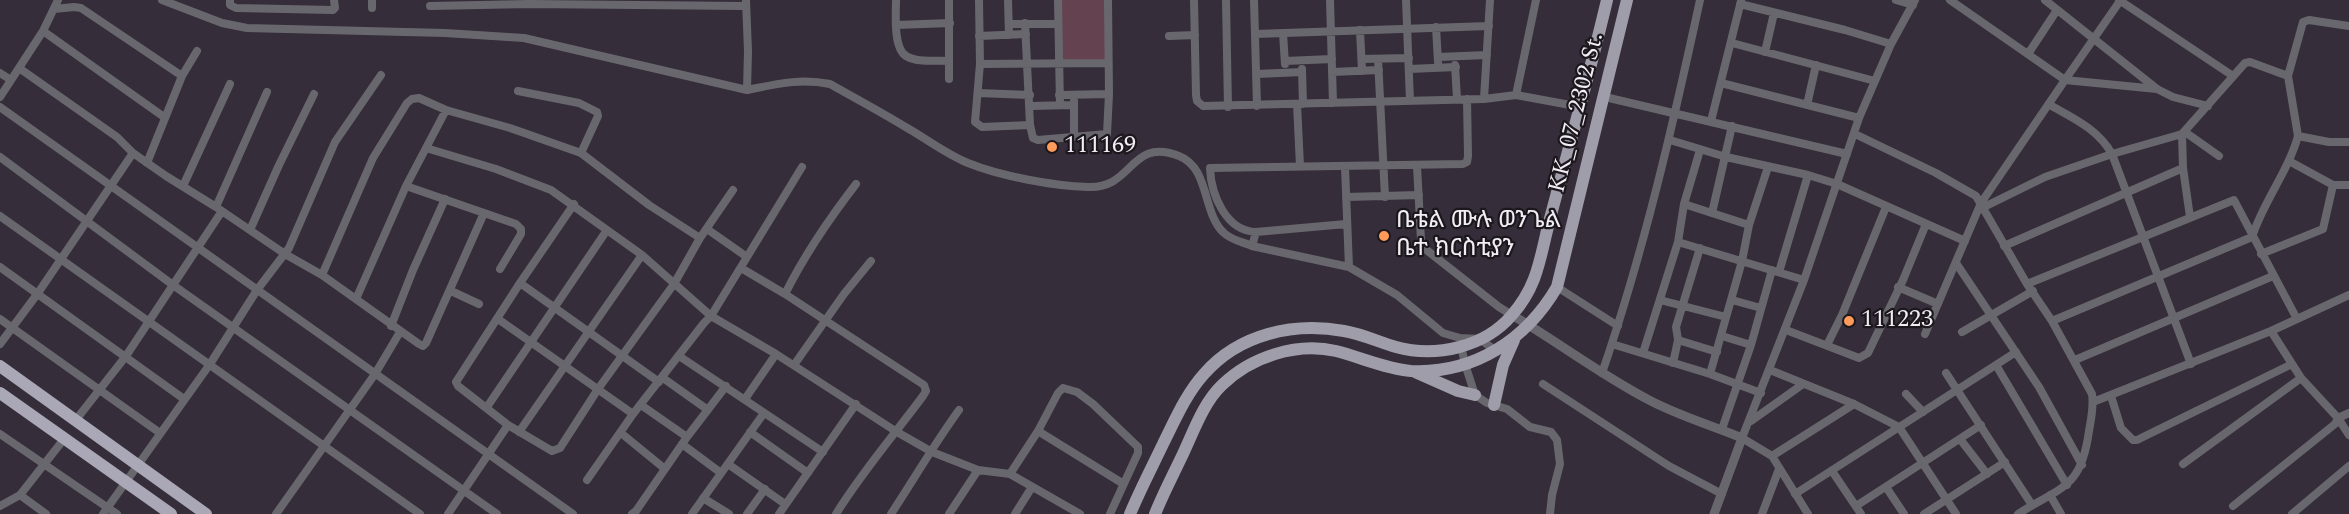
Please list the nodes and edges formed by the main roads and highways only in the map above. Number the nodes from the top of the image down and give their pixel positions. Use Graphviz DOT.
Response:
graph roads {
  1 [pos="1606,0"];
  2 [pos="1627,0"];
  3 [pos="1515,337"];
  4 [pos="0,366"];
  5 [pos="1411,371"];
  6 [pos="0,393"];
  7 [pos="1476,395"];
  8 [pos="1494,405"];
  9 [pos="171,514"];
  10 [pos="206,514"];
  11 [pos="1130,514"];
  12 [pos="1155,514"];
  1 -- 11 [label="main road, KK_07_2302 St."];
  2 -- 3 [label="main road, KK_07_2302 St."];
  3 -- 5 [label="main road, KK_07_2302 St."];
  3 -- 8 [label="main road"];
  4 -- 10 [label="highway"];
  5 -- 7 [label="main road"];
  5 -- 12 [label="main road, KK_07_2302 St."];
  6 -- 9 [label="highway"];
}
